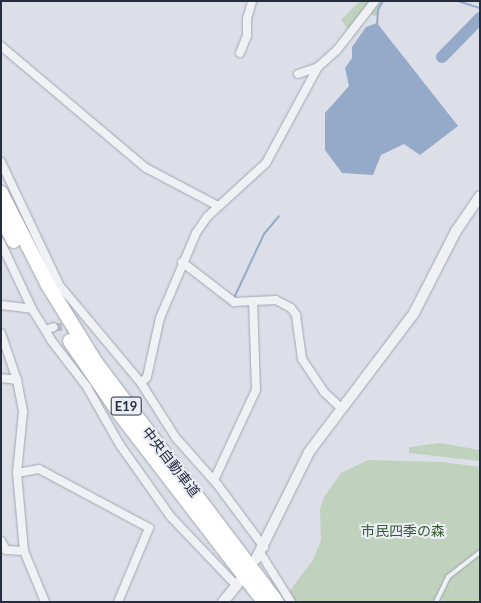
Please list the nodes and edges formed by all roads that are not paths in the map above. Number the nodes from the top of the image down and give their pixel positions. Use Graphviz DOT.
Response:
graph roads {
  1 [pos="252,1"];
  2 [pos="375,1"];
  3 [pos="1,46"];
  4 [pos="240,53"];
  5 [pos="318,67"];
  6 [pos="298,74"];
  7 [pos="1,162"];
  8 [pos="1,193"];
  9 [pos="480,196"];
  10 [pos="218,206"];
  11 [pos="1,216"];
  12 [pos="1,243"];
  13 [pos="182,262"];
  14 [pos="253,301"];
  15 [pos="1,305"];
  16 [pos="32,309"];
  17 [pos="89,323"];
  18 [pos="54,327"];
  19 [pos="82,327"];
  20 [pos="45,330"];
  21 [pos="1,333"];
  22 [pos="1,378"];
  23 [pos="17,380"];
  24 [pos="141,383"];
  25 [pos="340,407"];
  26 [pos="17,472"];
  27 [pos="214,480"];
  28 [pos="1,541"];
  29 [pos="24,551"];
  30 [pos="480,552"];
  31 [pos="4,553"];
  32 [pos="260,553"];
  33 [pos="238,583"];
  34 [pos="44,601"];
  35 [pos="118,602"];
  36 [pos="223,602"];
  37 [pos="264,602"];
  38 [pos="277,602"];
  39 [pos="291,602"];
  40 [pos="436,602"];
  1 -- 4 [label="street"];
  2 -- 5 [label="street"];
  3 -- 10 [label="street"];
  5 -- 6 [label="street"];
  5 -- 10 [label="street"];
  7 -- 17 [label="street"];
  8 -- 38 [label="highway, 中央自動車道 / E19"];
  9 -- 25 [label="street"];
  10 -- 13 [label="street"];
  11 -- 37 [label="highway, 中央自動車道 / E19"];
  12 -- 16 [label="street"];
  13 -- 14 [label="street"];
  13 -- 24 [label="street"];
  14 -- 25 [label="street"];
  14 -- 27 [label="street"];
  15 -- 16 [label="street"];
  16 -- 20 [label="street"];
  17 -- 19 [label="street"];
  17 -- 24 [label="street"];
  18 -- 20 [label="street"];
  20 -- 33 [label="street"];
  21 -- 23 [label="street"];
  22 -- 23 [label="street"];
  23 -- 26 [label="street"];
  24 -- 27 [label="street"];
  25 -- 32 [label="street"];
  26 -- 29 [label="street"];
  26 -- 35 [label="street"];
  27 -- 32 [label="street"];
  28 -- 31 [label="street"];
  29 -- 31 [label="street"];
  29 -- 34 [label="street"];
  30 -- 40 [label="lane"];
  32 -- 39 [label="street"];
  33 -- 36 [label="street"];
}
